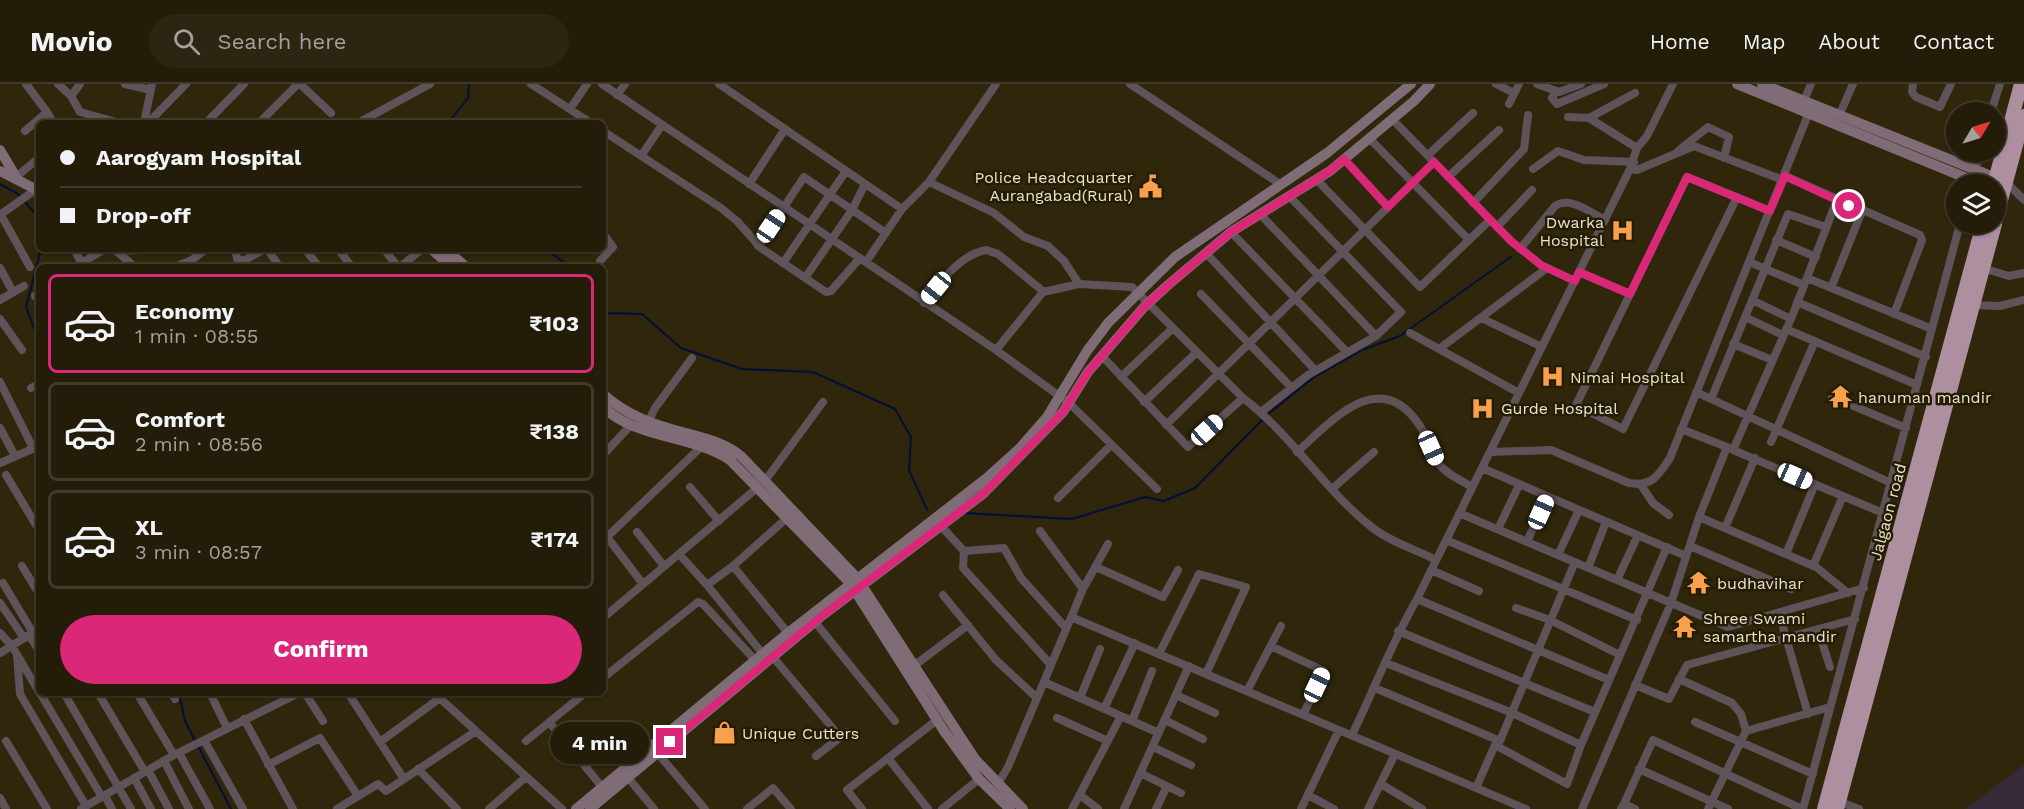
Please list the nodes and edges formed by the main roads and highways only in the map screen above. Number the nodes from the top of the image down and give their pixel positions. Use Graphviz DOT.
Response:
graph roads {
  1 [pos="2021,84"];
  2 [pos="2024,116"];
  3 [pos="2002,174"];
  4 [pos="2003,174"];
  5 [pos="1980,234"];
  6 [pos="1992,234"];
  7 [pos="1838,806"];
  8 [pos="1824,809"];
  1 -- 3 [label="highway, Jalgaon road"];
  2 -- 4 [label="highway, Jalgaon road"];
  5 -- 8 [label="highway, Jalgaon road"];
  6 -- 7 [label="highway, Jalgaon road"];
}
